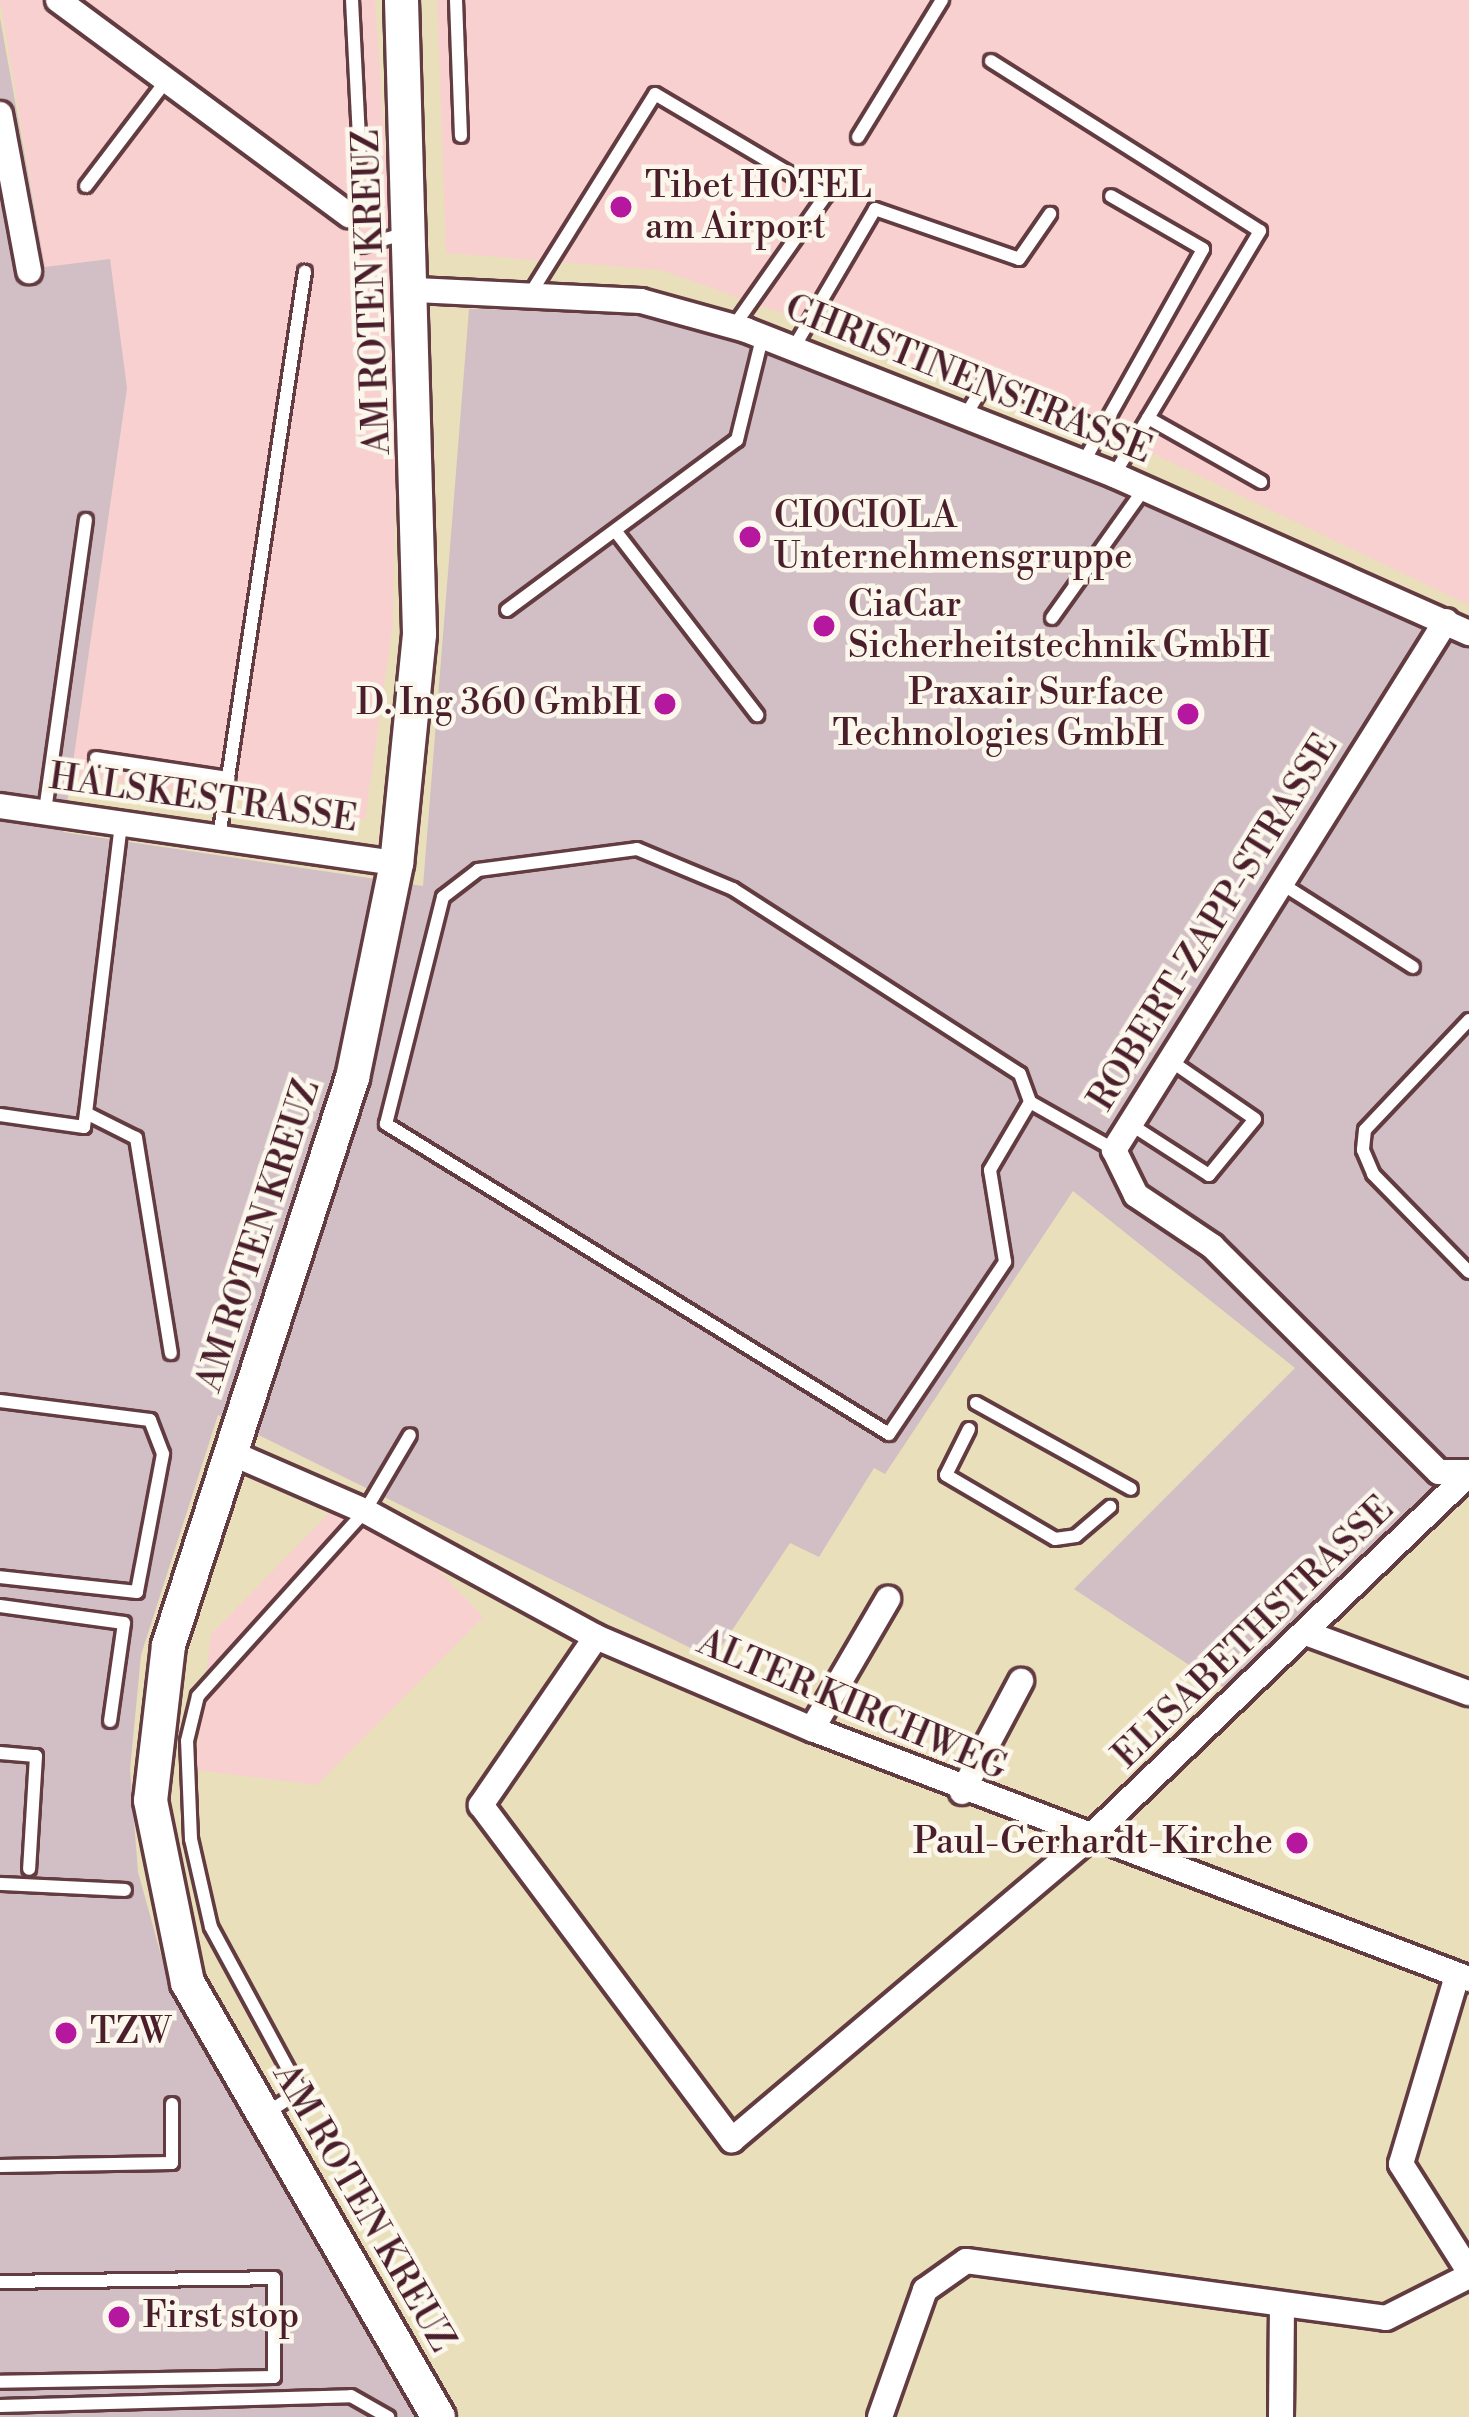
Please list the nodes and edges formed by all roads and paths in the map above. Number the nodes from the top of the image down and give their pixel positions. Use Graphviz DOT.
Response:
graph roads {
  1 [pos="58,0"];
  2 [pos="352,0"];
  3 [pos="401,0"];
  4 [pos="456,0"];
  5 [pos="942,0"];
  6 [pos="991,61"];
  7 [pos="166,81"];
  8 [pos="0,114"];
  9 [pos="461,136"];
  10 [pos="858,137"];
  11 [pos="360,157"];
  12 [pos="86,186"];
  13 [pos="1111,196"];
  14 [pos="1049,214"];
  15 [pos="349,215"];
  16 [pos="413,232"];
  17 [pos="362,246"];
  18 [pos="29,271"];
  19 [pos="305,271"];
  20 [pos="416,290"];
  21 [pos="532,291"];
  22 [pos="734,327"];
  23 [pos="762,337"];
  24 [pos="793,349"];
  25 [pos="965,416"];
  26 [pos="1148,418"];
  27 [pos="1101,430"];
  28 [pos="1083,463"];
  29 [pos="1114,475"];
  30 [pos="1261,482"];
  31 [pos="1144,488"];
  32 [pos="86,520"];
  33 [pos="617,533"];
  34 [pos="507,610"];
  35 [pos="1052,619"];
  36 [pos="1446,620"];
  37 [pos="1469,633"];
  38 [pos="757,715"];
  39 [pos="96,758"];
  40 [pos="228,778"];
  41 [pos="0,806"];
  42 [pos="45,812"];
  43 [pos="121,824"];
  44 [pos="219,837"];
  45 [pos="396,862"];
  46 [pos="1281,883"];
  47 [pos="1413,967"];
  48 [pos="1469,1020"];
  49 [pos="1170,1060"];
  50 [pos="1030,1102"];
  51 [pos="86,1113"];
  52 [pos="0,1115"];
  53 [pos="1130,1124"];
  54 [pos="1114,1150"];
  55 [pos="1469,1272"];
  56 [pos="171,1354"];
  57 [pos="0,1401"];
  58 [pos="976,1403"];
  59 [pos="969,1429"];
  60 [pos="410,1435"];
  61 [pos="229,1453"];
  62 [pos="1469,1473"];
  63 [pos="1131,1489"];
  64 [pos="1110,1507"];
  65 [pos="365,1511"];
  66 [pos="0,1577"];
  67 [pos="888,1599"];
  68 [pos="0,1606"];
  69 [pos="1311,1635"];
  70 [pos="596,1637"];
  71 [pos="1022,1681"];
  72 [pos="1469,1693"];
  73 [pos="110,1720"];
  74 [pos="812,1729"];
  75 [pos="0,1753"];
  76 [pos="962,1792"];
  77 [pos="1086,1841"];
  78 [pos="28,1869"];
  79 [pos="0,1883"];
  80 [pos="125,1890"];
  81 [pos="1463,1978"];
  82 [pos="172,2104"];
  83 [pos="263,2116"];
  84 [pos="0,2166"];
  85 [pos="1469,2273"];
  86 [pos="0,2282"];
  87 [pos="1282,2310"];
  88 [pos="0,2382"];
  89 [pos="75,2401"];
  90 [pos="0,2406"];
  91 [pos="75,2417"];
  92 [pos="388,2417"];
  93 [pos="438,2417"];
  94 [pos="880,2417"];
  95 [pos="1281,2417"];
  1 -- 7 [label="street"];
  2 -- 11 [label="lane"];
  3 -- 16 [label="street, AM ROTEN KREUZ"];
  4 -- 9 [label="lane"];
  5 -- 10 [label="lane"];
  6 -- 26 [label="lane"];
  7 -- 12 [label="lane"];
  7 -- 15 [label="street"];
  8 -- 18 [label="street"];
  13 -- 27 [label="lane"];
  14 -- 24 [label="lane"];
  16 -- 17 [label="lane"];
  16 -- 20 [label="street, AM ROTEN KREUZ"];
  19 -- 40 [label="lane"];
  20 -- 21 [label="street, CHRISTINENSTRASSE"];
  20 -- 45 [label="street, AM ROTEN KREUZ"];
  21 -- 22 [label="street, CHRISTINENSTRASSE"];
  21 -- 22 [label="lane"];
  22 -- 23 [label="street, CHRISTINENSTRASSE"];
  23 -- 24 [label="street, CHRISTINENSTRASSE"];
  23 -- 33 [label="lane"];
  24 -- 25 [label="street, CHRISTINENSTRASSE"];
  25 -- 27 [label="lane"];
  25 -- 28 [label="street, CHRISTINENSTRASSE"];
  26 -- 29 [label="lane"];
  26 -- 30 [label="lane"];
  27 -- 28 [label="lane"];
  28 -- 29 [label="street, CHRISTINENSTRASSE"];
  29 -- 31 [label="street, CHRISTINENSTRASSE"];
  31 -- 35 [label="lane"];
  31 -- 36 [label="street, CHRISTINENSTRASSE"];
  32 -- 42 [label="lane"];
  33 -- 34 [label="lane"];
  33 -- 38 [label="lane"];
  36 -- 37 [label="street, CHRISTINENSTRASSE"];
  36 -- 46 [label="street, ROBERT-ZAPP-STRASSE"];
  39 -- 40 [label="lane"];
  40 -- 44 [label="lane"];
  41 -- 42 [label="street, HALSKESTRASSE"];
  42 -- 43 [label="street, HALSKESTRASSE"];
  43 -- 44 [label="street, HALSKESTRASSE"];
  43 -- 51 [label="lane"];
  44 -- 45 [label="street, HALSKESTRASSE"];
  45 -- 61 [label="street, AM ROTEN KREUZ"];
  46 -- 47 [label="lane"];
  46 -- 49 [label="street, ROBERT-ZAPP-STRASSE"];
  48 -- 55 [label="lane"];
  49 -- 53 [label="street, ROBERT-ZAPP-STRASSE"];
  49 -- 53 [label="lane"];
  50 -- 50 [label="lane"];
  50 -- 54 [label="lane"];
  51 -- 52 [label="lane"];
  51 -- 56 [label="lane"];
  53 -- 54 [label="street, ROBERT-ZAPP-STRASSE"];
  54 -- 62 [label="street, ROBERT-ZAPP-STRASSE"];
  57 -- 66 [label="lane"];
  58 -- 63 [label="lane"];
  59 -- 64 [label="lane"];
  60 -- 65 [label="lane"];
  61 -- 65 [label="street, ALTER KIRCHWEG"];
  61 -- 83 [label="street, AM ROTEN KREUZ"];
  62 -- 69 [label="street, ELISABETHSTRASSE"];
  65 -- 70 [label="street, ALTER KIRCHWEG"];
  65 -- 83 [label="lane"];
  67 -- 74 [label="street"];
  68 -- 73 [label="lane"];
  69 -- 72 [label="street"];
  69 -- 77 [label="street, ELISABETHSTRASSE"];
  70 -- 74 [label="street, ALTER KIRCHWEG"];
  70 -- 77 [label="street, ELISABETHSTRASSE"];
  71 -- 76 [label="street"];
  74 -- 76 [label="street, ALTER KIRCHWEG"];
  75 -- 78 [label="lane"];
  76 -- 77 [label="street, ALTER KIRCHWEG"];
  77 -- 81 [label="street, ALTER KIRCHWEG"];
  79 -- 80 [label="lane"];
  81 -- 85 [label="street"];
  82 -- 84 [label="lane"];
  83 -- 93 [label="street, AM ROTEN KREUZ"];
  85 -- 87 [label="street"];
  86 -- 88 [label="lane"];
  87 -- 94 [label="street"];
  87 -- 95 [label="street"];
  89 -- 90 [label="lane"];
  89 -- 91 [label="lane"];
  89 -- 92 [label="lane"];
}
